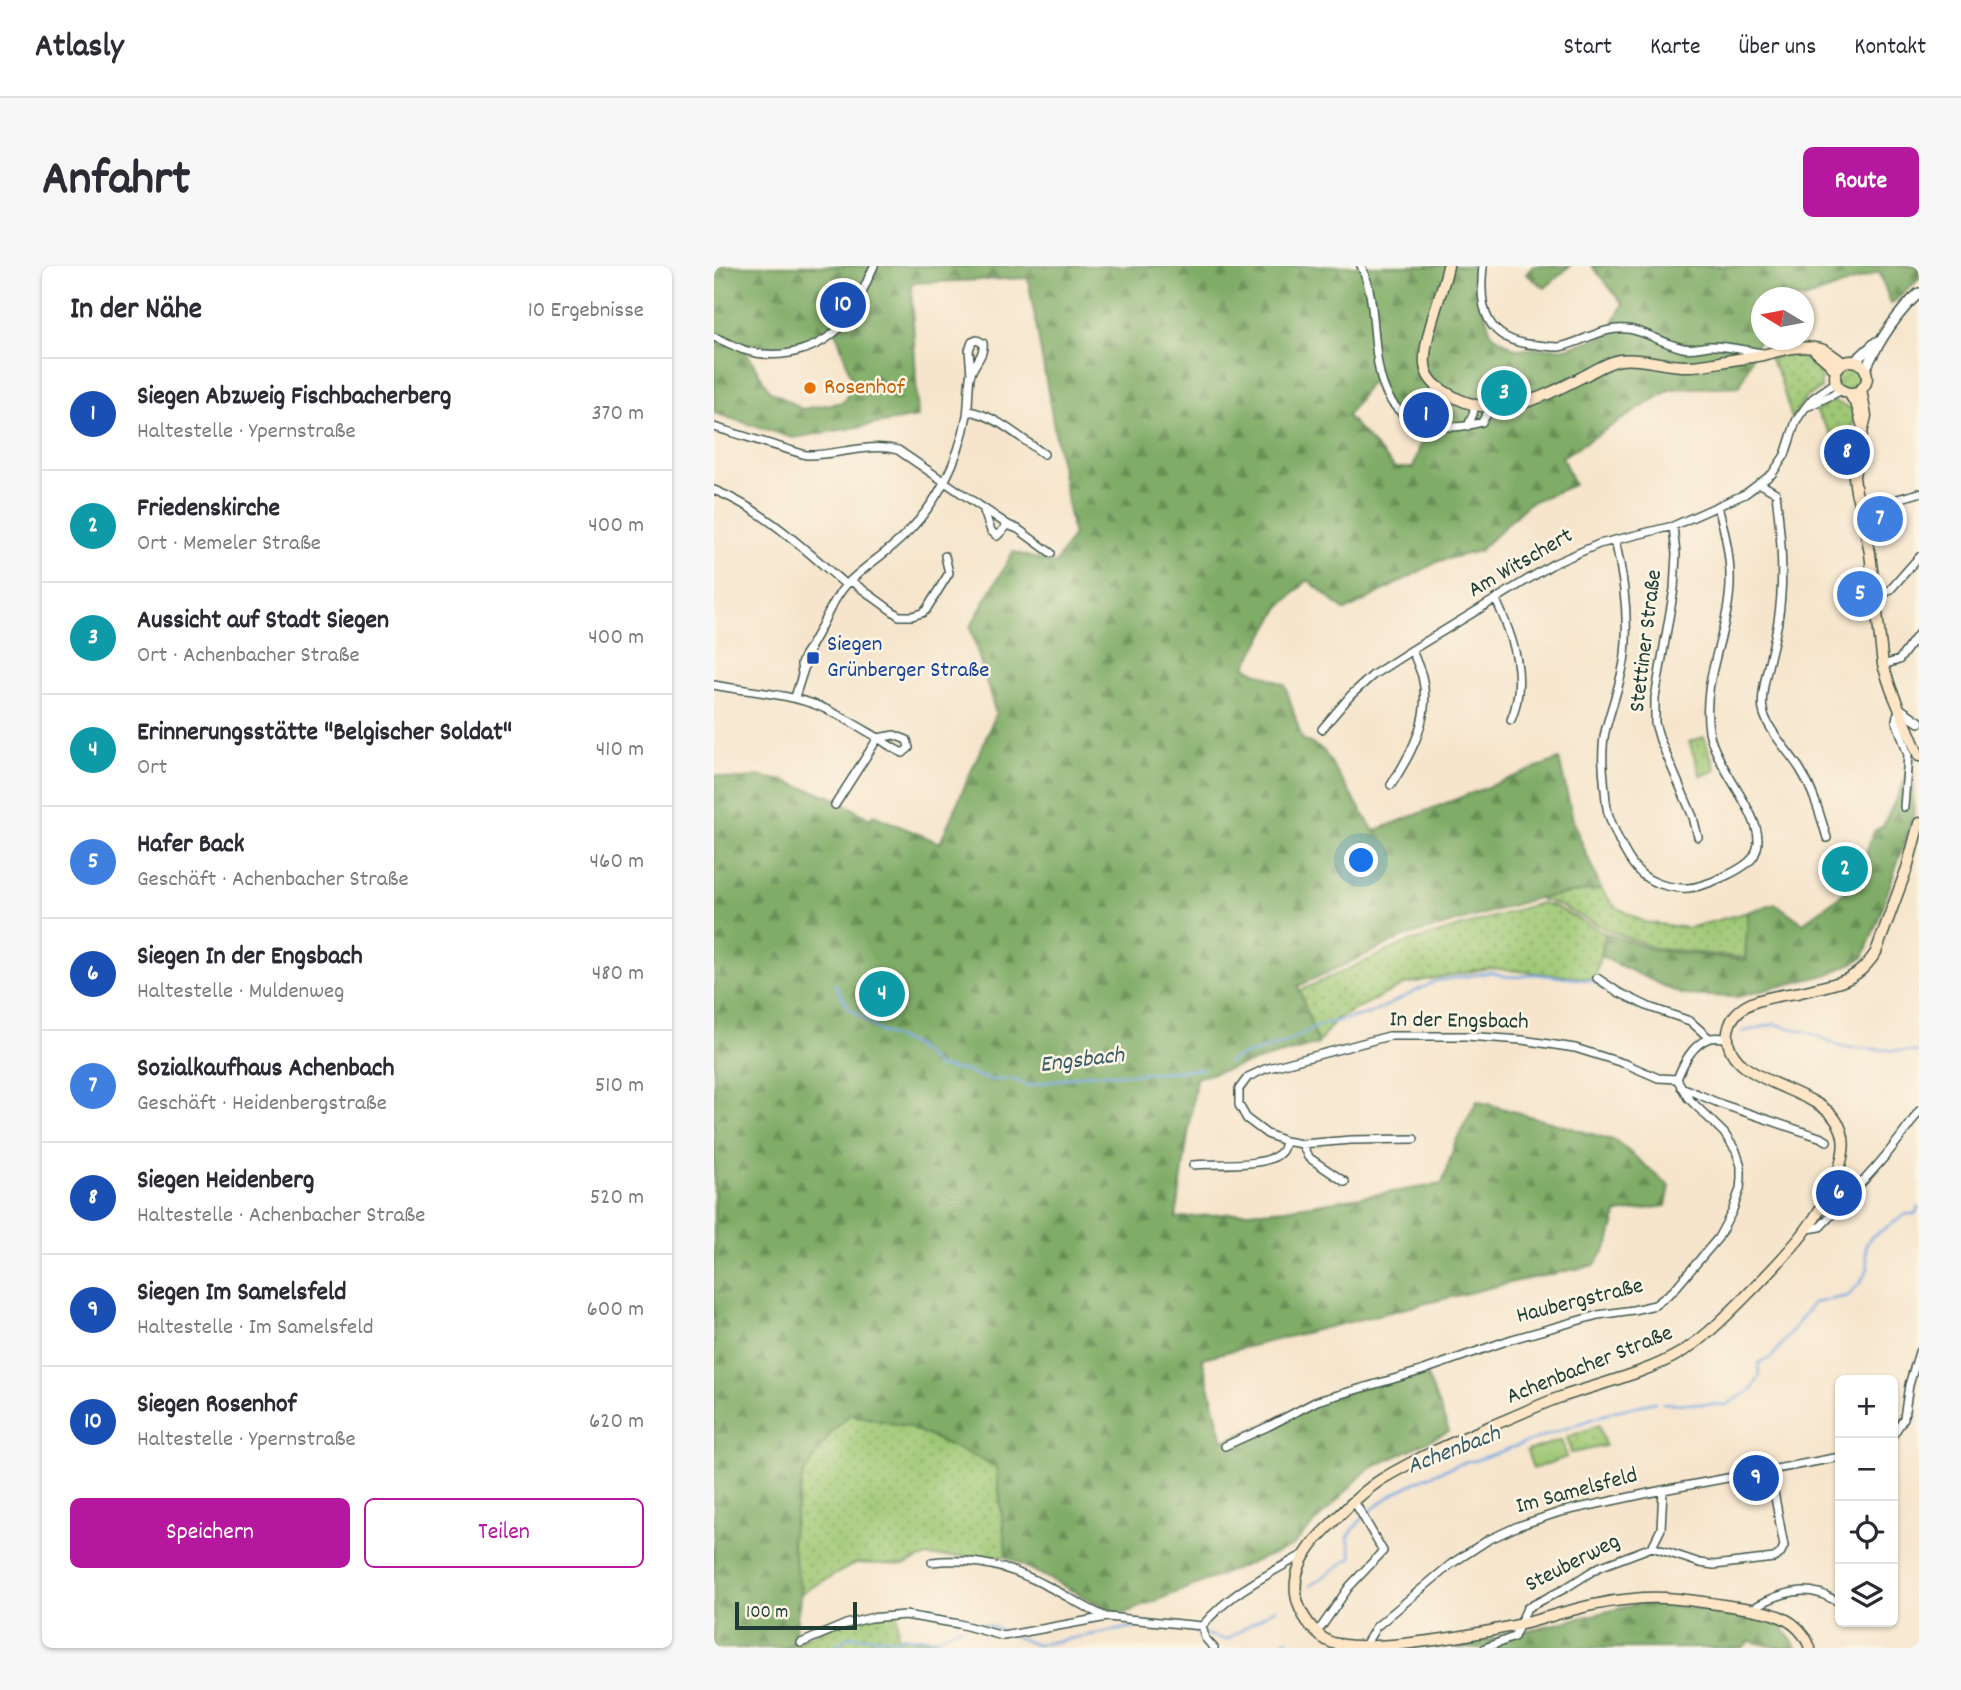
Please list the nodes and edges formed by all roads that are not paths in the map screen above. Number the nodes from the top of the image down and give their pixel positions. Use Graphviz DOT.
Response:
graph roads {
  1 [pos="874,266"];
  2 [pos="1361,266"];
  3 [pos="1448,266"];
  4 [pos="1483,266"];
  5 [pos="1919,293"];
  6 [pos="1882,336"];
  7 [pos="714,337"];
  8 [pos="1767,354"];
  9 [pos="1855,362"];
  10 [pos="1865,370"];
  11 [pos="971,374"];
  12 [pos="1841,380"];
  13 [pos="1861,389"];
  14 [pos="1475,404"];
  15 [pos="1491,408"];
  16 [pos="968,411"];
  17 [pos="1468,426"];
  18 [pos="714,427"];
  19 [pos="1863,429"];
  20 [pos="1044,454"];
  21 [pos="945,481"];
  22 [pos="1759,483"];
  23 [pos="714,491"];
  24 [pos="1919,493"];
  25 [pos="1718,507"];
  26 [pos="983,508"];
  27 [pos="1861,509"];
  28 [pos="1008,525"];
  29 [pos="1673,526"];
  30 [pos="1615,540"];
  31 [pos="1051,553"];
  32 [pos="945,556"];
  33 [pos="1919,557"];
  34 [pos="848,583"];
  35 [pos="1876,599"];
  36 [pos="1496,600"];
  37 [pos="1919,633"];
  38 [pos="1412,650"];
  39 [pos="1883,665"];
  40 [pos="714,685"];
  41 [pos="794,697"];
  42 [pos="1901,710"];
  43 [pos="1511,720"];
  44 [pos="1919,722"];
  45 [pos="1322,729"];
  46 [pos="1919,756"];
  47 [pos="1391,785"];
  48 [pos="835,805"];
  49 [pos="1904,807"];
  50 [pos="1919,822"];
  51 [pos="1698,837"];
  52 [pos="1827,838"];
  53 [pos="1597,978"];
  54 [pos="1709,1038"];
  55 [pos="1728,1038"];
  56 [pos="1678,1083"];
  57 [pos="1919,1111"];
  58 [pos="1414,1139"];
  59 [pos="1285,1141"];
  60 [pos="1827,1141"];
  61 [pos="1302,1144"];
  62 [pos="1194,1165"];
  63 [pos="1345,1182"];
  64 [pos="1808,1230"];
  65 [pos="1919,1352"];
  66 [pos="1898,1426"];
  67 [pos="1225,1446"];
  68 [pos="1835,1458"];
  69 [pos="1770,1470"];
  70 [pos="1662,1490"];
  71 [pos="1354,1501"];
  72 [pos="1653,1547"];
  73 [pos="1304,1554"];
  74 [pos="932,1562"];
  75 [pos="1835,1600"];
  76 [pos="1751,1609"];
  77 [pos="1107,1617"];
  78 [pos="1521,1624"];
  79 [pos="1202,1626"];
  80 [pos="1316,1632"];
  81 [pos="801,1643"];
  82 [pos="1325,1645"];
  83 [pos="1364,1647"];
  84 [pos="1214,1648"];
  85 [pos="1485,1648"];
  86 [pos="1810,1648"];
  1 -- 7 [label="street"];
  2 -- 17 [label="street"];
  3 -- 14 [label="main road"];
  4 -- 8 [label="street"];
  5 -- 6 [label="street"];
  6 -- 9 [label="street"];
  6 -- 10 [label="street"];
  8 -- 12 [label="main road"];
  8 -- 15 [label="main road"];
  9 -- 10 [label="main road"];
  9 -- 12 [label="main road"];
  10 -- 13 [label="main road"];
  11 -- 16 [label="street"];
  12 -- 13 [label="main road"];
  12 -- 19 [label="main road"];
  12 -- 22 [label="street, Am Witschert"];
  13 -- 19 [label="main road"];
  14 -- 15 [label="main road"];
  14 -- 17 [label="street"];
  15 -- 17 [label="street"];
  16 -- 20 [label="street"];
  16 -- 21 [label="street"];
  18 -- 21 [label="street"];
  19 -- 27 [label="main road"];
  21 -- 26 [label="street"];
  21 -- 34 [label="street"];
  22 -- 25 [label="street, Am Witschert"];
  22 -- 52 [label="street"];
  23 -- 34 [label="street"];
  24 -- 27 [label="street"];
  25 -- 29 [label="street, Am Witschert"];
  25 -- 30 [label="street"];
  26 -- 28 [label="street"];
  26 -- 28 [label="street"];
  27 -- 35 [label="main road"];
  28 -- 31 [label="street"];
  29 -- 30 [label="street, Am Witschert"];
  29 -- 51 [label="street, Stettiner Straße"];
  30 -- 36 [label="street, Am Witschert"];
  32 -- 34 [label="street"];
  33 -- 35 [label="street"];
  34 -- 41 [label="street"];
  35 -- 39 [label="main road"];
  36 -- 38 [label="street, Am Witschert"];
  36 -- 43 [label="street"];
  37 -- 39 [label="street"];
  38 -- 45 [label="street, Am Witschert"];
  38 -- 47 [label="street"];
  39 -- 42 [label="main road"];
  40 -- 41 [label="street"];
  41 -- 48 [label="street"];
  42 -- 44 [label="street"];
  42 -- 46 [label="main road"];
  42 -- 49 [label="street"];
  50 -- 55 [label="main road"];
  53 -- 54 [label="street"];
  54 -- 55 [label="street"];
  54 -- 56 [label="street"];
  55 -- 64 [label="main road, Achenbacher Straße"];
  56 -- 59 [label="street, In der Engsbach"];
  56 -- 60 [label="street, In der Engsbach"];
  56 -- 67 [label="street, Haubergstraße"];
  57 -- 64 [label="street"];
  58 -- 61 [label="street, In der Engsbach"];
  59 -- 61 [label="street, In der Engsbach"];
  59 -- 62 [label="street"];
  61 -- 63 [label="street"];
  64 -- 71 [label="main road, Achenbacher Straße"];
  65 -- 66 [label="street"];
  68 -- 69 [label="street, Im Samelsfeld"];
  69 -- 70 [label="street, Im Samelsfeld"];
  69 -- 72 [label="street, Steuberweg"];
  70 -- 72 [label="street, Steuberweg"];
  70 -- 83 [label="street, Im Samelsfeld"];
  71 -- 73 [label="main road, Achenbacher Straße"];
  71 -- 80 [label="street"];
  72 -- 78 [label="street, Steuberweg"];
  73 -- 79 [label="street"];
  73 -- 80 [label="main road"];
  74 -- 77 [label="street"];
  75 -- 76 [label="street"];
  76 -- 78 [label="main road"];
  76 -- 86 [label="main road"];
  77 -- 79 [label="street"];
  77 -- 81 [label="street"];
  78 -- 83 [label="main road"];
  78 -- 85 [label="street, Steuberweg"];
  79 -- 84 [label="street"];
  80 -- 82 [label="main road"];
  82 -- 83 [label="main road"];
}
